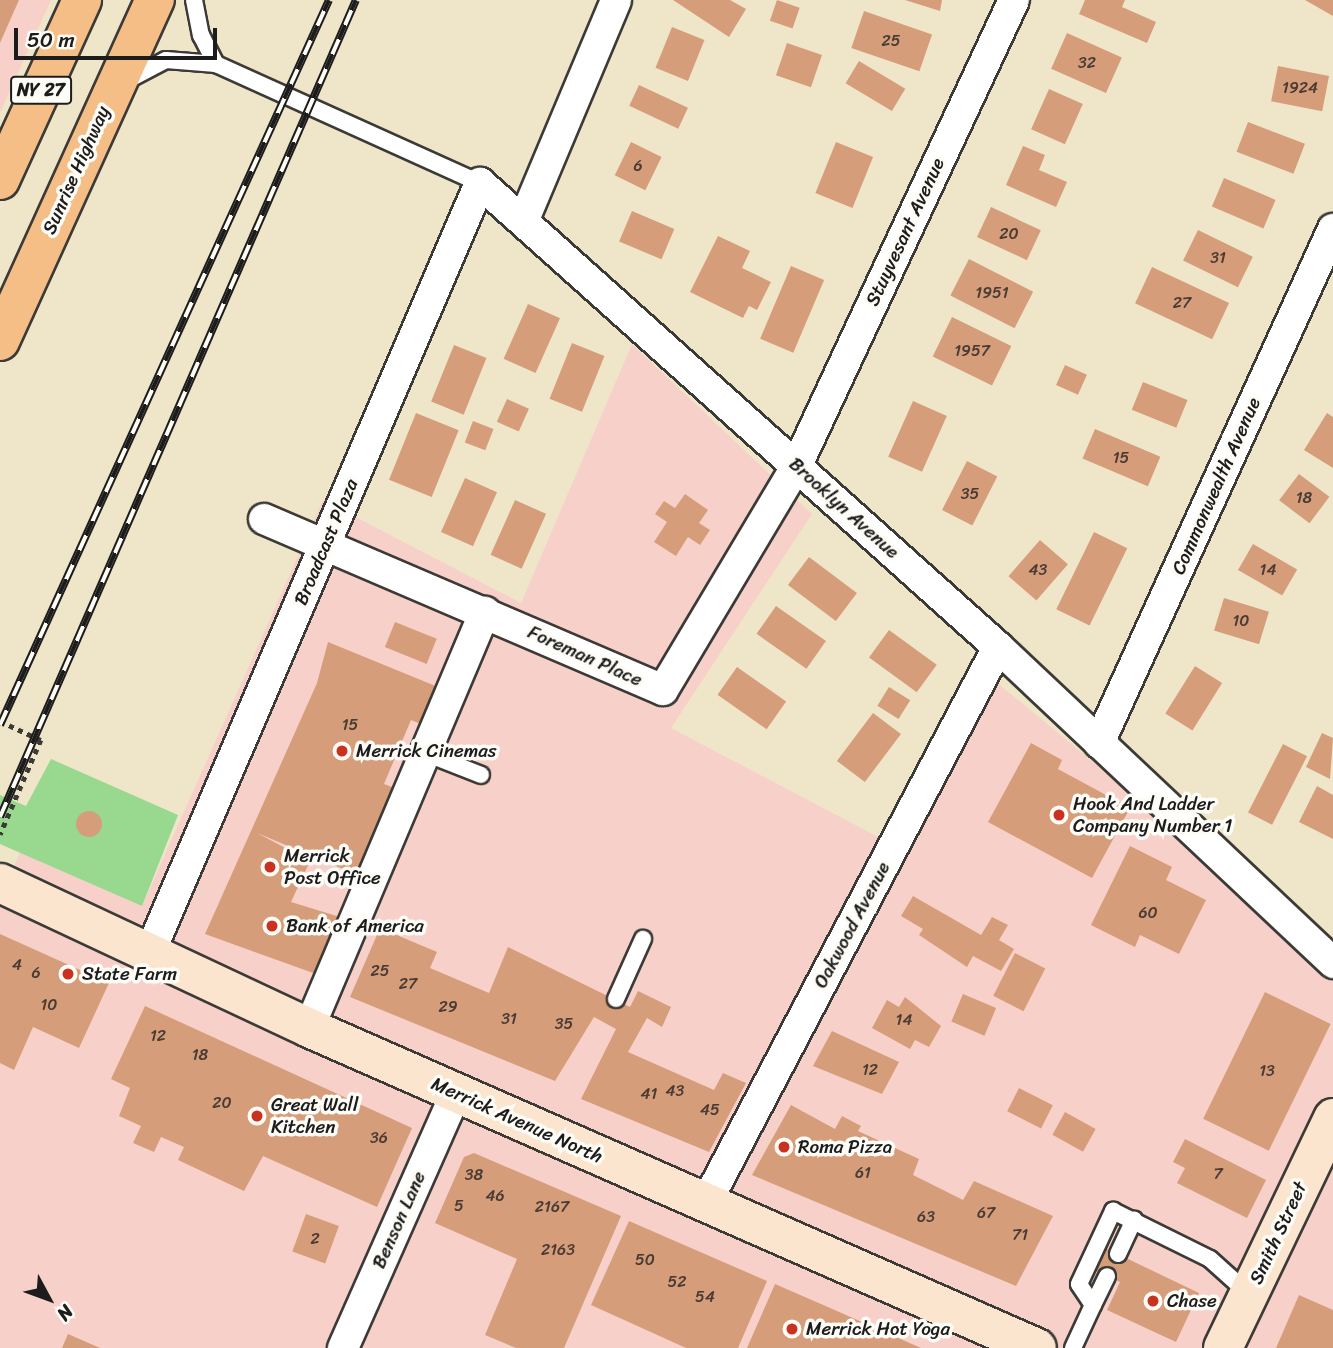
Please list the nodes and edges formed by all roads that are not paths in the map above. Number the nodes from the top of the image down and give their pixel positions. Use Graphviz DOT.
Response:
graph roads {
  1 [pos="82,0"];
  2 [pos="155,0"];
  3 [pos="194,0"];
  4 [pos="616,0"];
  5 [pos="1014,0"];
  6 [pos="216,64"];
  7 [pos="111,92"];
  8 [pos="0,180"];
  9 [pos="480,183"];
  10 [pos="525,217"];
  11 [pos="1333,229"];
  12 [pos="0,341"];
  13 [pos="797,465"];
  14 [pos="264,519"];
  15 [pos="327,541"];
  16 [pos="485,612"];
  17 [pos="998,647"];
  18 [pos="1099,743"];
  19 [pos="425,753"];
  20 [pos="481,775"];
  21 [pos="0,883"];
  22 [pos="643,939"];
  23 [pos="150,952"];
  24 [pos="1333,963"];
  25 [pos="616,999"];
  26 [pos="309,1028"];
  27 [pos="456,1093"];
  28 [pos="1333,1118"];
  29 [pos="706,1202"];
  30 [pos="1134,1220"];
  31 [pos="1118,1254"];
  32 [pos="1107,1276"];
  33 [pos="1249,1294"];
  34 [pos="1093,1305"];
  35 [pos="343,1348"];
  36 [pos="1037,1348"];
  37 [pos="1073,1348"];
  38 [pos="1223,1348"];
  1 -- 8 [label="highway, NY 27"];
  2 -- 7 [label="highway, Sunrise Highway"];
  3 -- 6 [label="lane"];
  4 -- 10 [label="street"];
  5 -- 13 [label="street, Stuyvesant Avenue"];
  6 -- 7 [label="lane"];
  6 -- 9 [label="lane"];
  7 -- 12 [label="highway, Sunrise Highway"];
  9 -- 10 [label="street"];
  9 -- 15 [label="street, Broadcast Plaza"];
  10 -- 13 [label="street, Brooklyn Avenue"];
  11 -- 18 [label="street, Commonwealth Avenue"];
  13 -- 16 [label="street, Foreman Place"];
  13 -- 17 [label="street, Brooklyn Avenue"];
  14 -- 15 [label="street, Foreman Place"];
  15 -- 16 [label="street, Foreman Place"];
  15 -- 23 [label="street, Broadcast Plaza"];
  16 -- 19 [label="street"];
  17 -- 18 [label="street, Brooklyn Avenue"];
  17 -- 29 [label="street, Oakwood Avenue"];
  18 -- 24 [label="street, Brooklyn Avenue"];
  19 -- 20 [label="lane"];
  19 -- 26 [label="street"];
  21 -- 23 [label="main road, Merrick Avenue North"];
  22 -- 25 [label="lane"];
  23 -- 26 [label="main road, Merrick Avenue North"];
  26 -- 27 [label="main road, Merrick Avenue North"];
  27 -- 29 [label="main road, Merrick Avenue North"];
  27 -- 35 [label="street, Benson Lane"];
  28 -- 33 [label="main road, Smith Street"];
  29 -- 36 [label="main road, Merrick Avenue North"];
  30 -- 31 [label="lane"];
  30 -- 33 [label="lane"];
  30 -- 34 [label="lane"];
  32 -- 34 [label="lane"];
  33 -- 38 [label="main road, Smith Street"];
  34 -- 37 [label="lane"];
}
